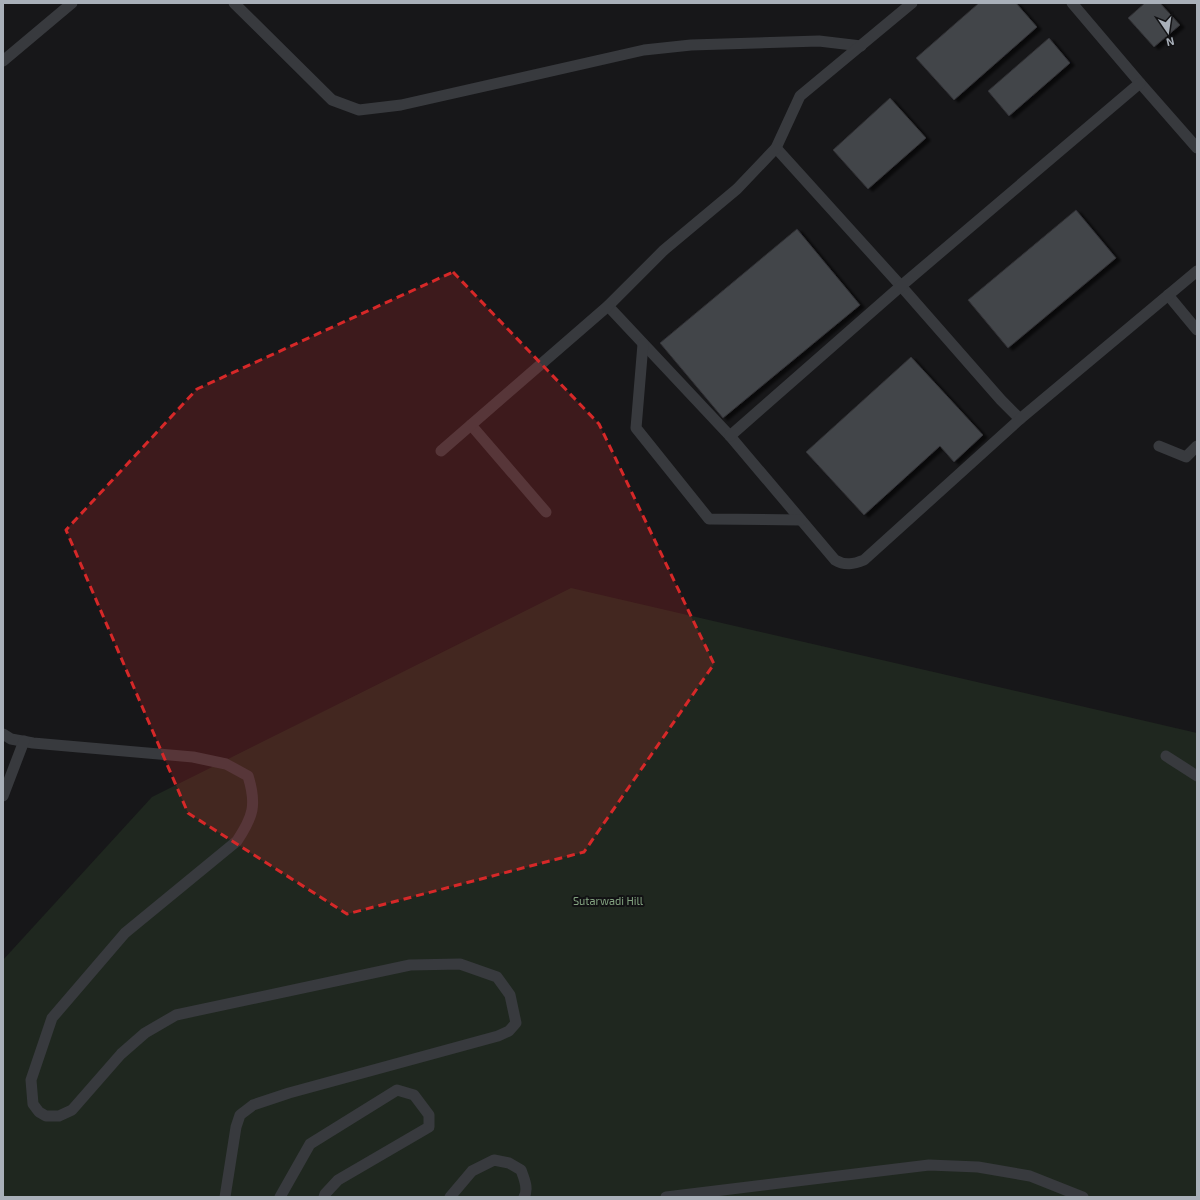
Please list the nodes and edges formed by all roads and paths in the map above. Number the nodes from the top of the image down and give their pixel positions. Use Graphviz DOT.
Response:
graph roads {
  1 [pos="72,3"];
  2 [pos="234,3"];
  3 [pos="912,3"];
  4 [pos="1072,3"];
  5 [pos="860,46"];
  6 [pos="3,61"];
  7 [pos="1140,83"];
  8 [pos="776,148"];
  9 [pos="1197,148"];
  10 [pos="1197,271"];
  11 [pos="901,286"];
  12 [pos="1168,295"];
  13 [pos="608,306"];
  14 [pos="1197,330"];
  15 [pos="643,344"];
  16 [pos="1020,419"];
  17 [pos="472,425"];
  18 [pos="730,436"];
  19 [pos="1159,446"];
  20 [pos="1197,446"];
  21 [pos="441,451"];
  22 [pos="546,512"];
  23 [pos="801,520"];
  24 [pos="3,734"];
  25 [pos="24,741"];
  26 [pos="1166,756"];
  27 [pos="1197,776"];
  28 [pos="3,796"];
  29 [pos="225,1197"];
  30 [pos="280,1197"];
  31 [pos="324,1197"];
  32 [pos="450,1197"];
  33 [pos="524,1197"];
  34 [pos="666,1197"];
  35 [pos="1083,1197"];
  1 -- 6 [label="lane"];
  2 -- 5 [label="lane"];
  3 -- 5 [label="lane"];
  4 -- 7 [label="lane"];
  5 -- 8 [label="lane"];
  7 -- 9 [label="lane"];
  7 -- 11 [label="lane"];
  8 -- 11 [label="lane"];
  8 -- 13 [label="lane"];
  10 -- 12 [label="lane"];
  11 -- 16 [label="lane"];
  11 -- 18 [label="lane"];
  12 -- 14 [label="lane"];
  12 -- 16 [label="lane"];
  13 -- 15 [label="lane"];
  13 -- 17 [label="lane"];
  15 -- 18 [label="lane"];
  15 -- 23 [label="lane"];
  16 -- 23 [label="lane"];
  17 -- 21 [label="lane"];
  17 -- 22 [label="lane"];
  18 -- 23 [label="lane"];
  19 -- 20 [label="lane"];
  24 -- 25 [label="lane"];
  25 -- 28 [label="lane"];
  25 -- 29 [label="lane"];
  26 -- 27 [label="lane"];
  30 -- 31 [label="lane"];
  32 -- 33 [label="lane"];
  34 -- 35 [label="lane"];
}
